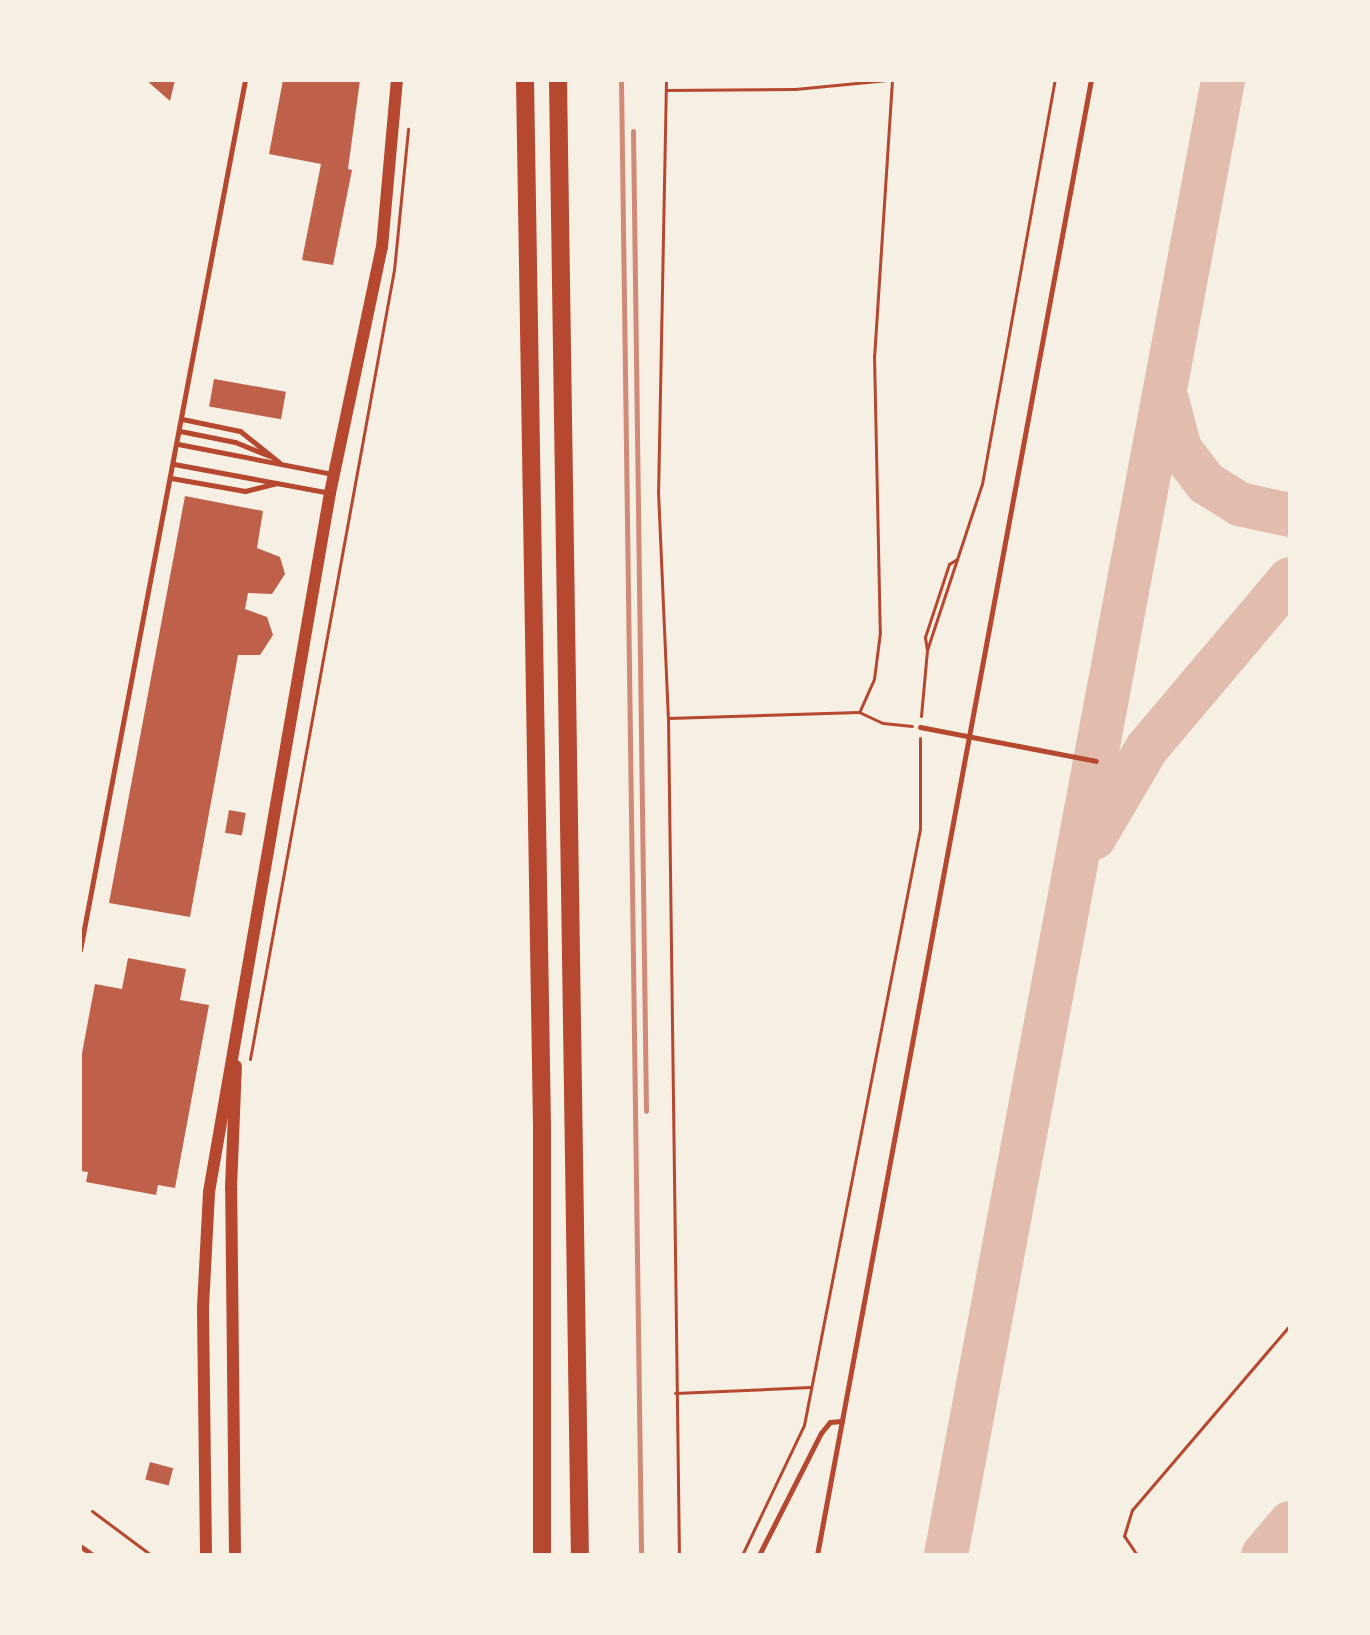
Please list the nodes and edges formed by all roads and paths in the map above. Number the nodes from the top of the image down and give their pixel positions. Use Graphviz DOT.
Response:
graph roads {
  1 [pos="245,80"];
  2 [pos="397,80"];
  3 [pos="525,80"];
  4 [pos="558,80"];
  5 [pos="666,80"];
  6 [pos="890,80"];
  7 [pos="1055,80"];
  8 [pos="1091,80"];
  9 [pos="666,90"];
  10 [pos="409,126"];
  11 [pos="182,419"];
  12 [pos="180,431"];
  13 [pos="178,444"];
  14 [pos="174,464"];
  15 [pos="281,464"];
  16 [pos="334,474"];
  17 [pos="171,478"];
  18 [pos="278,483"];
  19 [pos="330,493"];
  20 [pos="957,559"];
  21 [pos="927,650"];
  22 [pos="859,712"];
  23 [pos="668,718"];
  24 [pos="920,727"];
  25 [pos="966,738"];
  26 [pos="1096,761"];
  27 [pos="80,950"];
  28 [pos="246,975"];
  29 [pos="249,1062"];
  30 [pos="1290,1325"];
  31 [pos="810,1387"];
  32 [pos="675,1393"];
  33 [pos="842,1421"];
  34 [pos="92,1511"];
  35 [pos="80,1546"];
  36 [pos="204,1551"];
  37 [pos="93,1555"];
  38 [pos="151,1555"];
  39 [pos="235,1555"];
  40 [pos="542,1555"];
  41 [pos="580,1555"];
  42 [pos="679,1555"];
  43 [pos="742,1555"];
  44 [pos="759,1555"];
  45 [pos="817,1555"];
  46 [pos="1137,1555"];
  1 -- 11 [label="lane"];
  2 -- 16 [label="street"];
  3 -- 40 [label="highway"];
  4 -- 41 [label="highway"];
  5 -- 9 [label="path"];
  6 -- 9 [label="path"];
  6 -- 22 [label="path"];
  7 -- 20 [label="path"];
  8 -- 25 [label="lane"];
  9 -- 23 [label="path"];
  10 -- 29 [label="path"];
  11 -- 12 [label="lane"];
  11 -- 15 [label="lane"];
  12 -- 13 [label="lane"];
  12 -- 15 [label="lane"];
  13 -- 14 [label="lane"];
  13 -- 15 [label="lane"];
  14 -- 17 [label="lane"];
  14 -- 18 [label="lane"];
  15 -- 16 [label="lane"];
  16 -- 19 [label="street"];
  17 -- 18 [label="lane"];
  17 -- 27 [label="lane"];
  18 -- 19 [label="lane"];
  19 -- 28 [label="street"];
  20 -- 21 [label="path"];
  20 -- 21 [label="path"];
  21 -- 24 [label="path"];
  22 -- 23 [label="path"];
  22 -- 24 [label="path"];
  23 -- 32 [label="path"];
  24 -- 25 [label="lane"];
  24 -- 31 [label="path"];
  25 -- 26 [label="lane"];
  25 -- 33 [label="lane"];
  28 -- 36 [label="street"];
  28 -- 39 [label="street"];
  30 -- 46 [label="path"];
  31 -- 32 [label="path"];
  31 -- 43 [label="path"];
  32 -- 42 [label="path"];
  33 -- 44 [label="lane"];
  33 -- 45 [label="lane"];
  34 -- 38 [label="path"];
  35 -- 37 [label="lane"];
}
